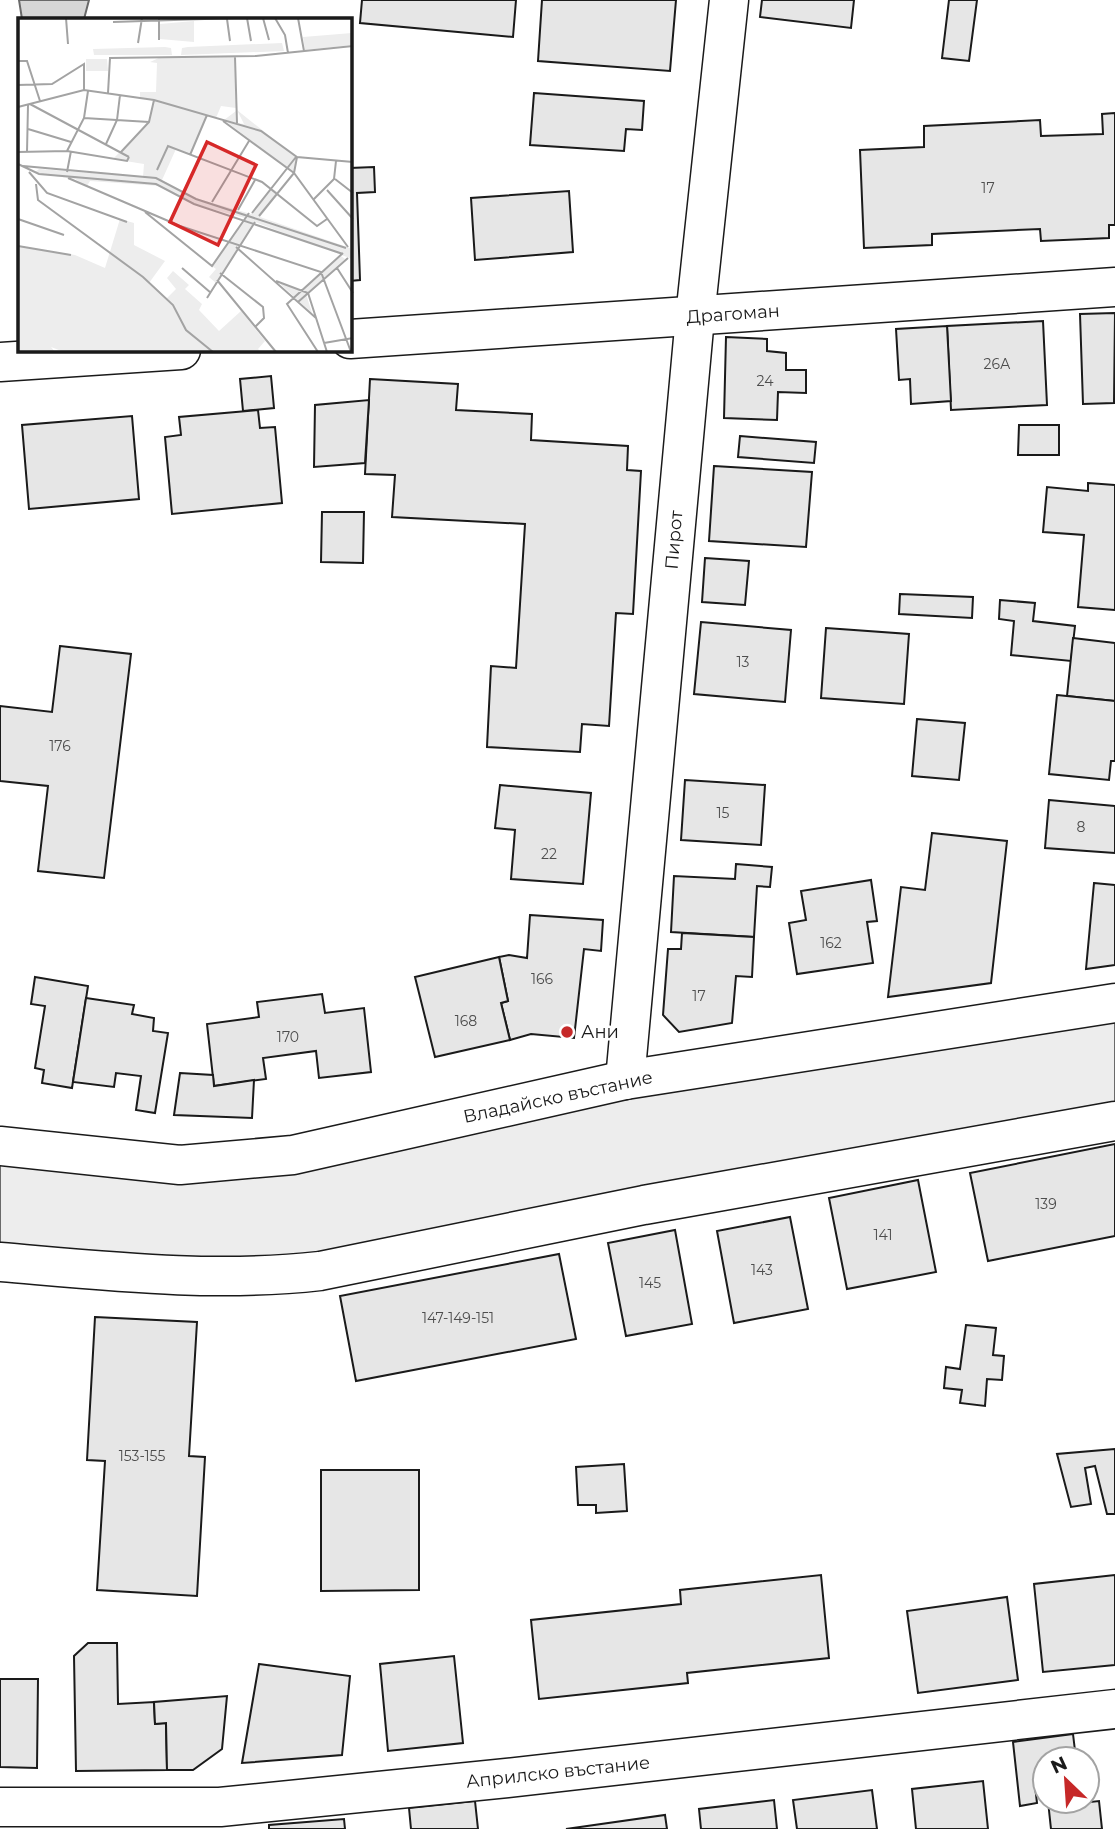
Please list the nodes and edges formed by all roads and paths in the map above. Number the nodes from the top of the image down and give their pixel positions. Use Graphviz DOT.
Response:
graph roads {
  1 [pos="729,0"];
  2 [pos="1115,287"];
  3 [pos="695,317"];
  4 [pos="352,339"];
  5 [pos="151,352"];
  6 [pos="0,362"];
  7 [pos="1115,1003"];
  8 [pos="625,1080"];
  9 [pos="1115,1121"];
  10 [pos="0,1146"];
  11 [pos="0,1262"];
  12 [pos="1115,1709"];
  13 [pos="0,1807"];
  1 -- 3 [label="street, Пирот"];
  2 -- 3 [label="street, Драгоман"];
  3 -- 4 [label="street, Драгоман"];
  3 -- 8 [label="street, Пирот"];
  5 -- 6 [label="street"];
  7 -- 8 [label="street, Владайско въстание"];
  8 -- 10 [label="street, Владайско въстание"];
  9 -- 11 [label="street"];
  12 -- 13 [label="street, Априлско въстание"];
}
